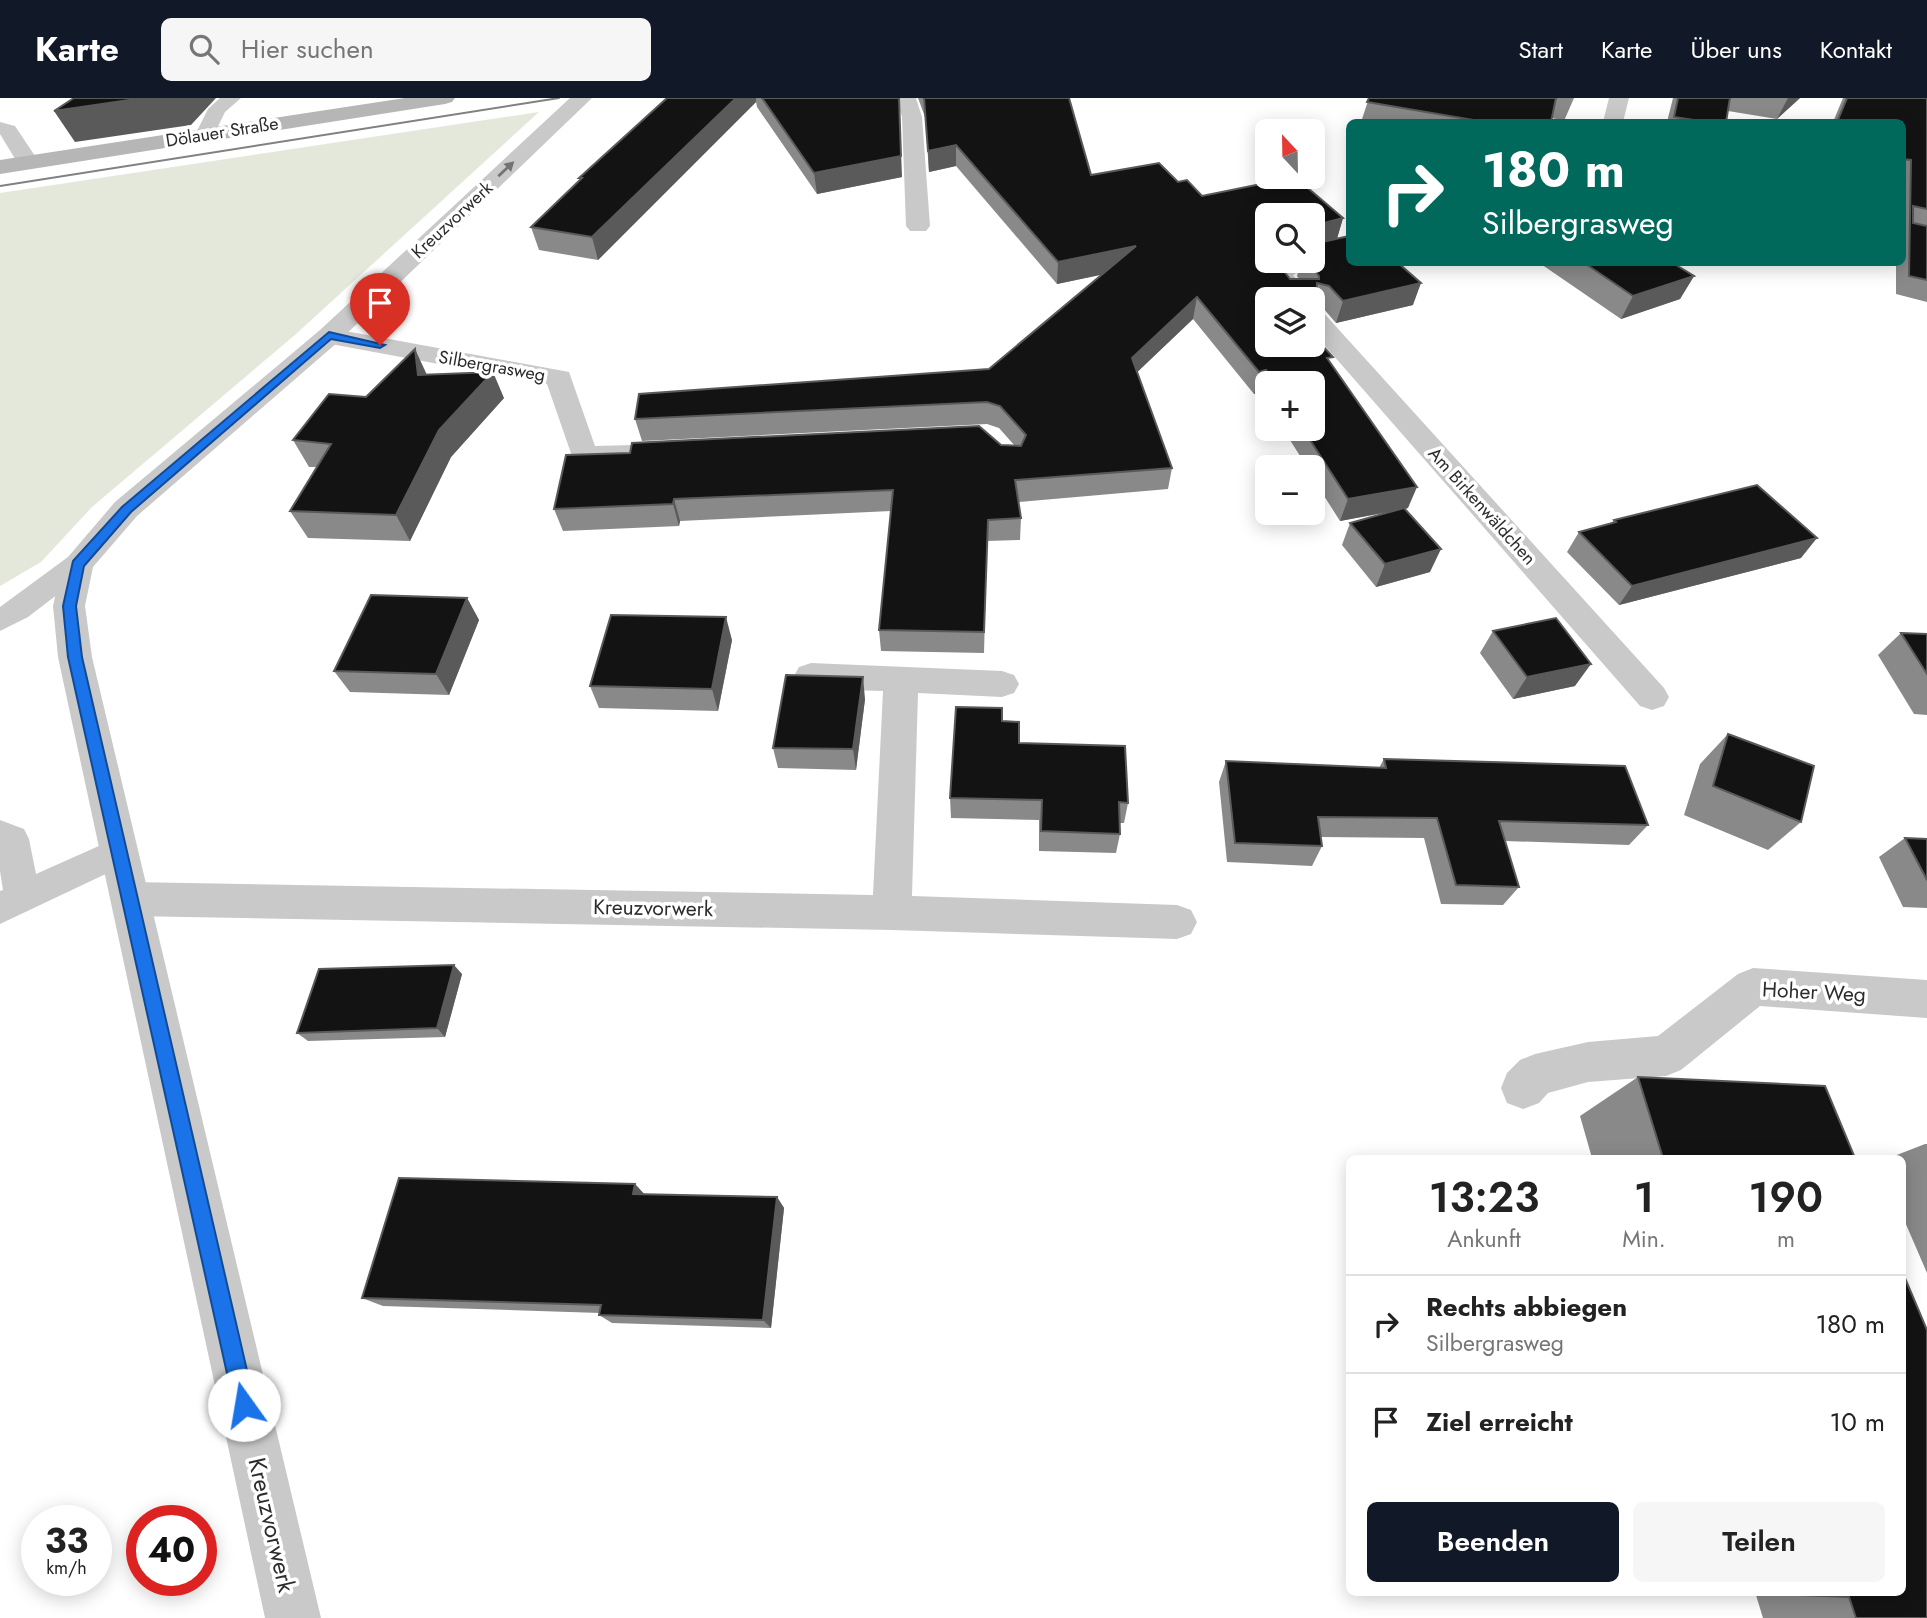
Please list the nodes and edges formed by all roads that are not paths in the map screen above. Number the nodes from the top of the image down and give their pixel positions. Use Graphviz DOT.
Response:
graph roads {
  1 [pos="232,98"];
  2 [pos="444,98"];
  3 [pos="582,98"];
  4 [pos="906,98"];
  5 [pos="1619,98"];
  6 [pos="1614,119"];
  7 [pos="0,128"];
  8 [pos="205,135"];
  9 [pos="28,162"];
  10 [pos="0,167"];
  11 [pos="918,226"];
  12 [pos="1279,273"];
  13 [pos="1290,287"];
  14 [pos="1325,330"];
  15 [pos="329,336"];
  16 [pos="653,453"];
  17 [pos="78,564"];
  18 [pos="0,620"];
  19 [pos="788,675"];
  20 [pos="901,679"];
  21 [pos="1002,684"];
  22 [pos="1652,698"];
  23 [pos="0,834"];
  24 [pos="119,852"];
  25 [pos="130,899"];
  26 [pos="11,902"];
  27 [pos="892,913"];
  28 [pos="1177,922"];
  29 [pos="1927,999"];
  30 [pos="1522,1088"];
  31 [pos="293,1618"];
  1 -- 8 [label="lane"];
  2 -- 8 [label="main road, Dölauer Straße"];
  15 -- 3 [label="street, Kreuzvorwerk, one-way"];
  4 -- 11 [label="street"];
  5 -- 6 [label="street"];
  7 -- 9 [label="street"];
  8 -- 9 [label="main road, Dölauer Straße"];
  9 -- 10 [label="main road, Dölauer Straße"];
  12 -- 13 [label="street"];
  14 -- 22 [label="street, Am Birkenwäldchen"];
  15 -- 16 [label="street, Silbergrasweg"];
  15 -- 17 [label="street, Kreuzvorwerk"];
  17 -- 18 [label="lane"];
  17 -- 24 [label="street, Kreuzvorwerk"];
  19 -- 20 [label="street"];
  20 -- 21 [label="street"];
  20 -- 27 [label="street"];
  23 -- 26 [label="lane"];
  24 -- 25 [label="street, Kreuzvorwerk"];
  24 -- 26 [label="lane"];
  25 -- 27 [label="street, Kreuzvorwerk"];
  25 -- 31 [label="street, Kreuzvorwerk"];
  27 -- 28 [label="street, Kreuzvorwerk"];
  29 -- 30 [label="street, Hoher Weg"];
}
